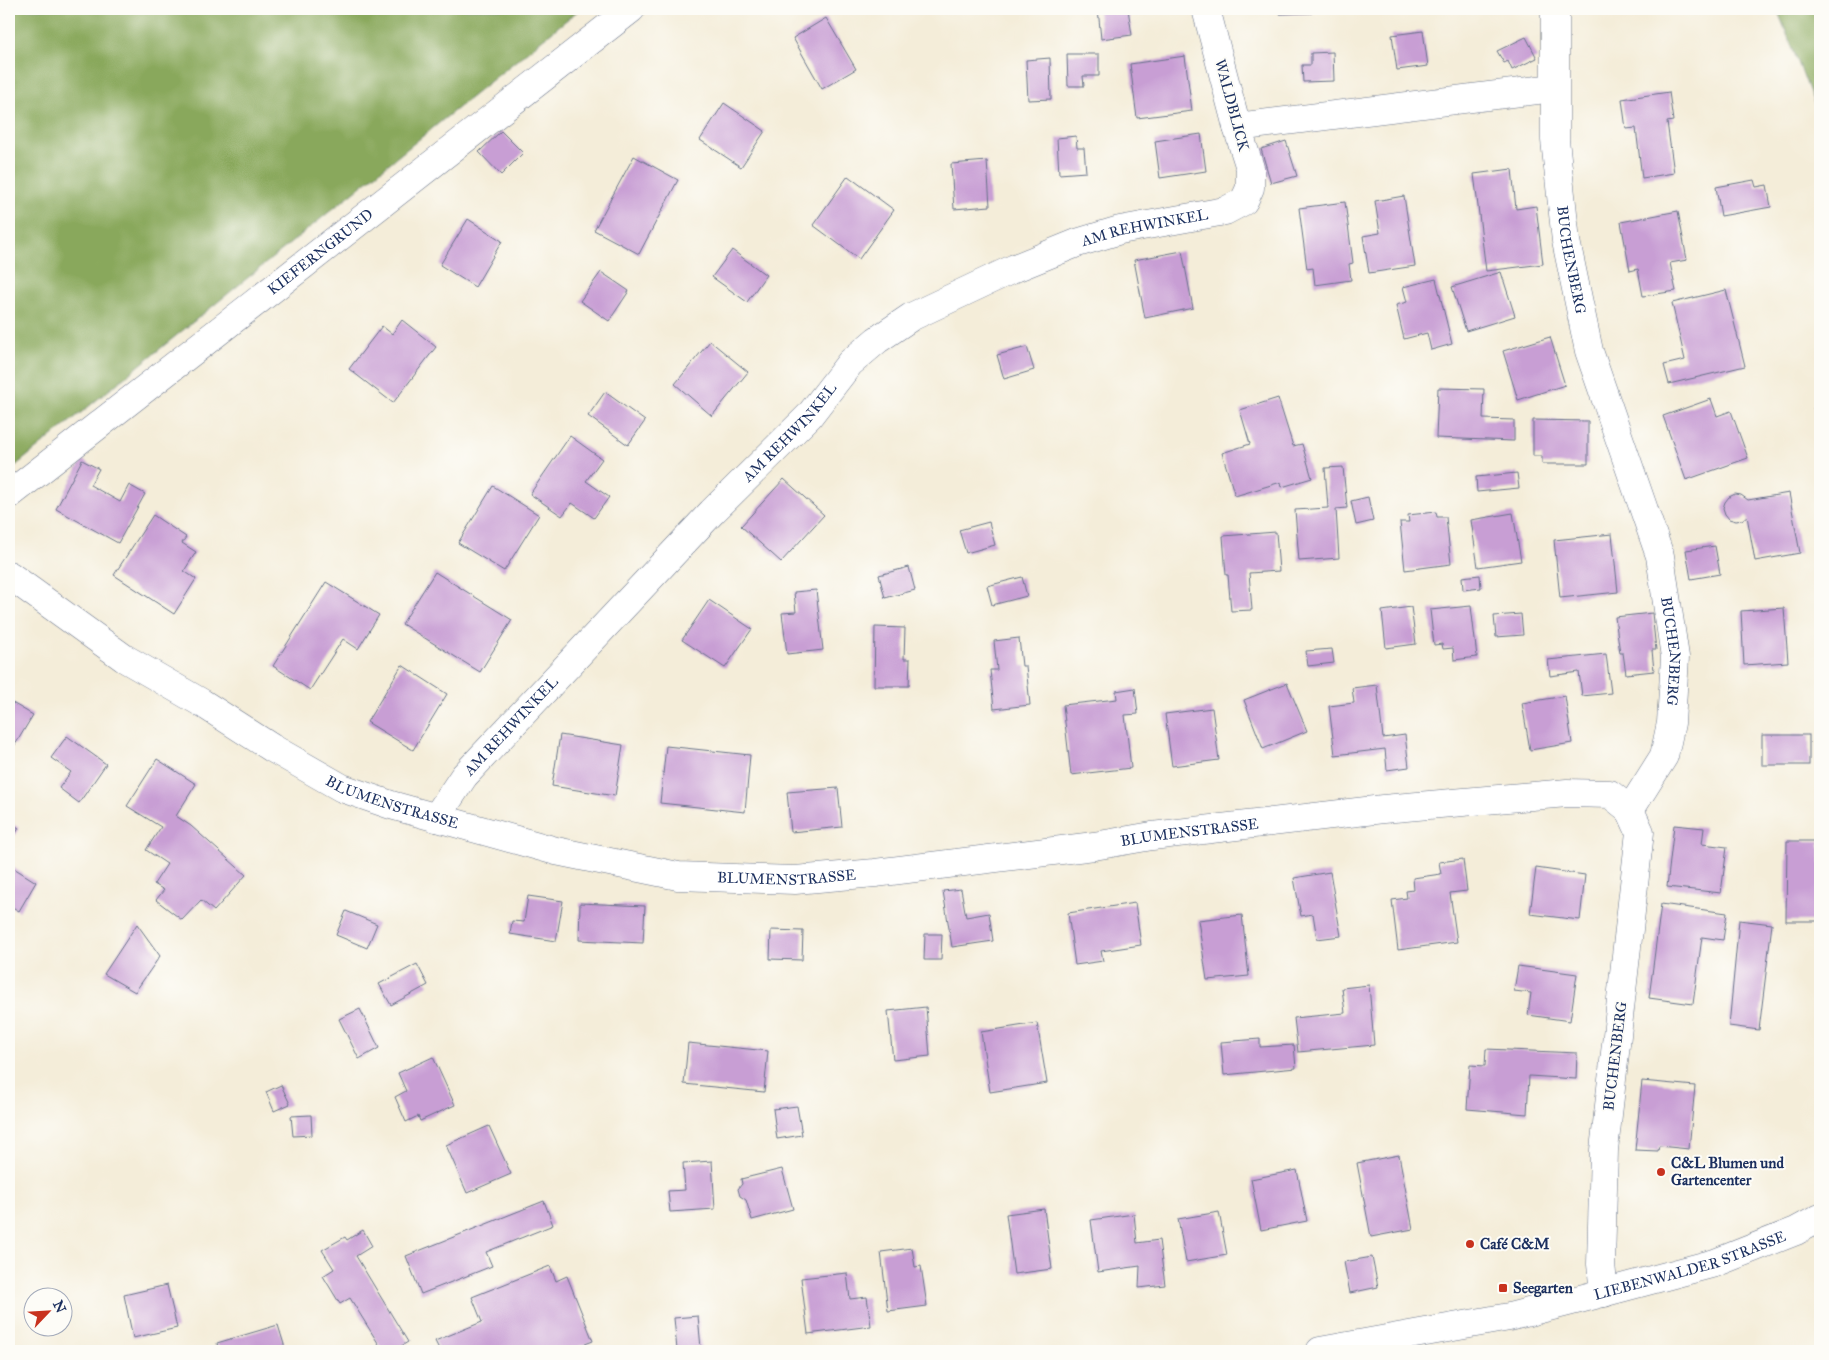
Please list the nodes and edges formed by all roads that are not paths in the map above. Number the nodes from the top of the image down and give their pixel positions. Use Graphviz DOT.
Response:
graph roads {
  1 [pos="631,9"];
  2 [pos="1206,9"];
  3 [pos="1555,9"];
  4 [pos="1554,88"];
  5 [pos="1237,127"];
  6 [pos="1244,201"];
  7 [pos="9,495"];
  8 [pos="9,575"];
  9 [pos="1630,810"];
  10 [pos="436,818"];
  11 [pos="1820,1218"];
  12 [pos="1604,1293"];
  13 [pos="1320,1351"];
  1 -- 7 [label="street, KIEFERNGRUND"];
  2 -- 5 [label="street, WALDBLICK"];
  3 -- 4 [label="street, BUCHENBERG"];
  4 -- 5 [label="street"];
  4 -- 9 [label="street, BUCHENBERG"];
  5 -- 6 [label="street, WALDBLICK"];
  6 -- 10 [label="street, AM REHWINKEL"];
  8 -- 10 [label="street, BLUMENSTRASSE"];
  9 -- 10 [label="street, BLUMENSTRASSE"];
  9 -- 12 [label="street, BUCHENBERG"];
  11 -- 12 [label="street, LIEBENWALDER STRASSE"];
  12 -- 13 [label="street, LIEBENWALDER STRASSE"];
}
